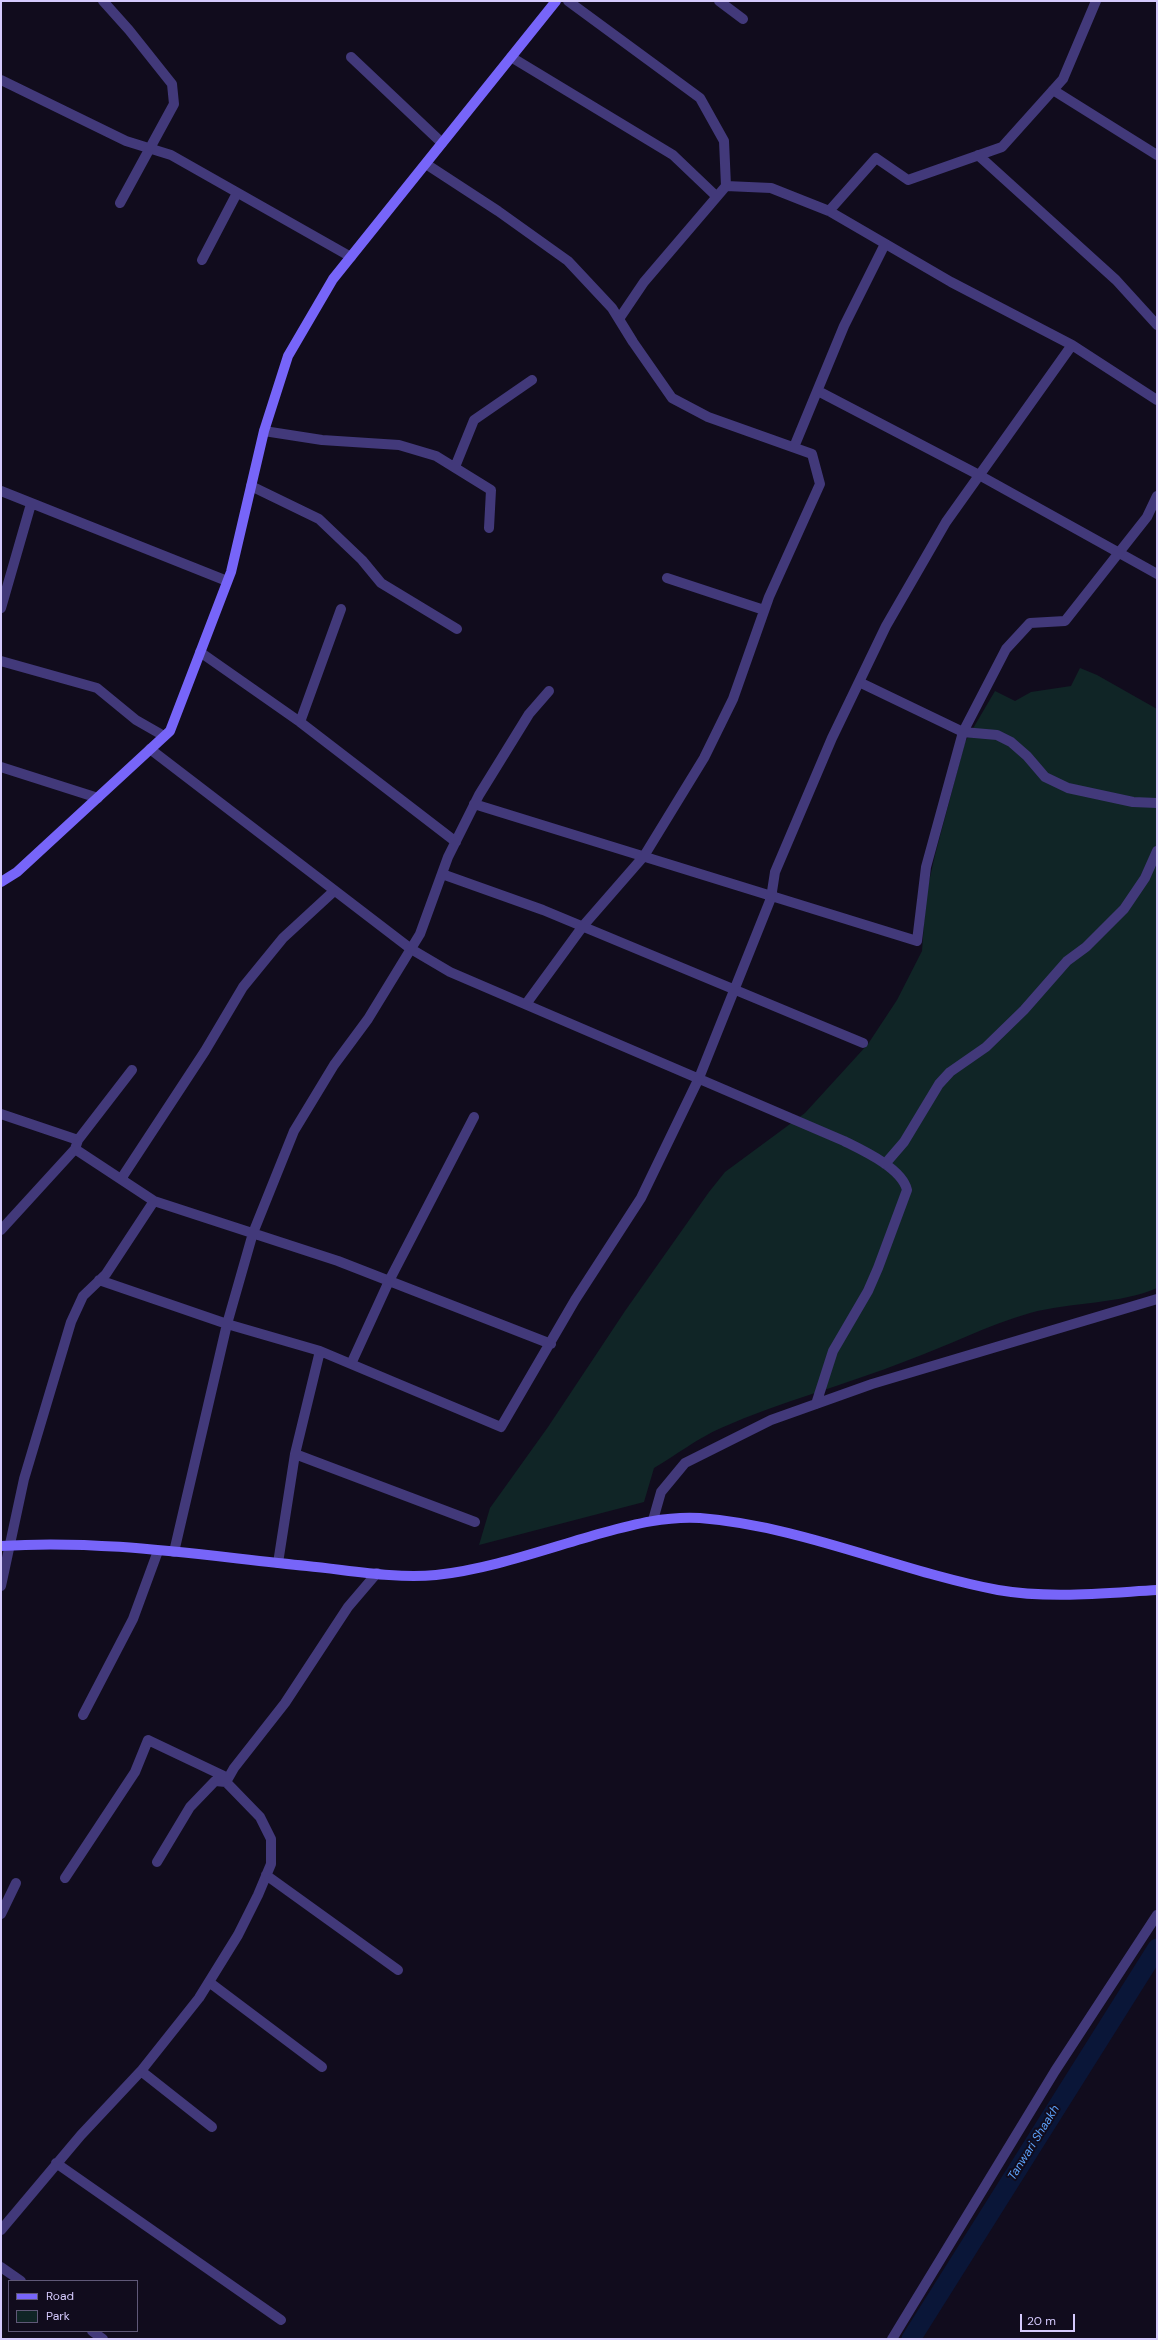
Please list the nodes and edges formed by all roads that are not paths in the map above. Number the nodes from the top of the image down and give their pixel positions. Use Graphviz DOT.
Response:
graph roads {
  1 [pos="103,1"];
  2 [pos="556,1"];
  3 [pos="568,1"];
  4 [pos="718,1"];
  5 [pos="1096,1"];
  6 [pos="743,19"];
  7 [pos="351,57"];
  8 [pos="511,57"];
  9 [pos="1,80"];
  10 [pos="1053,90"];
  11 [pos="442,143"];
  12 [pos="149,149"];
  13 [pos="1157,155"];
  14 [pos="978,156"];
  15 [pos="426,164"];
  16 [pos="726,186"];
  17 [pos="237,193"];
  18 [pos="716,196"];
  19 [pos="120,203"];
  20 [pos="829,211"];
  21 [pos="885,244"];
  22 [pos="351,257"];
  23 [pos="202,260"];
  24 [pos="619,319"];
  25 [pos="1157,326"];
  26 [pos="1072,345"];
  27 [pos="532,380"];
  28 [pos="818,391"];
  29 [pos="1157,400"];
  30 [pos="264,432"];
  31 [pos="794,448"];
  32 [pos="455,467"];
  33 [pos="979,475"];
  34 [pos="251,486"];
  35 [pos="1,491"];
  36 [pos="1157,496"];
  37 [pos="31,504"];
  38 [pos="489,528"];
  39 [pos="1120,553"];
  40 [pos="1157,574"];
  41 [pos="667,578"];
  42 [pos="227,581"];
  43 [pos="1,608"];
  44 [pos="341,609"];
  45 [pos="764,610"];
  46 [pos="457,629"];
  47 [pos="200,652"];
  48 [pos="1,661"];
  49 [pos="859,682"];
  50 [pos="549,691"];
  51 [pos="300,722"];
  52 [pos="963,732"];
  53 [pos="164,736"];
  54 [pos="150,749"];
  55 [pos="1,767"];
  56 [pos="98,798"];
  57 [pos="1157,803"];
  58 [pos="474,804"];
  59 [pos="456,842"];
  60 [pos="1157,851"];
  61 [pos="644,856"];
  62 [pos="442,874"];
  63 [pos="1,882"];
  64 [pos="334,891"];
  65 [pos="771,895"];
  66 [pos="583,926"];
  67 [pos="411,949"];
  68 [pos="735,990"];
  69 [pos="526,1004"];
  70 [pos="863,1043"];
  71 [pos="132,1070"];
  72 [pos="700,1078"];
  73 [pos="1,1114"];
  74 [pos="474,1117"];
  75 [pos="77,1145"];
  76 [pos="885,1164"];
  77 [pos="121,1179"];
  78 [pos="154,1201"];
  79 [pos="1,1230"];
  80 [pos="253,1233"];
  81 [pos="99,1280"];
  82 [pos="389,1280"];
  83 [pos="1157,1299"];
  84 [pos="227,1324"];
  85 [pos="551,1344"];
  86 [pos="320,1351"];
  87 [pos="351,1364"];
  88 [pos="816,1404"];
  89 [pos="295,1454"];
  90 [pos="653,1520"];
  91 [pos="475,1522"];
  92 [pos="5,1546"];
  93 [pos="158,1551"];
  94 [pos="174,1552"];
  95 [pos="278,1563"];
  96 [pos="377,1573"];
  97 [pos="1,1586"];
  98 [pos="1157,1590"];
  99 [pos="82,1715"];
  100 [pos="227,1780"];
  101 [pos="157,1862"];
  102 [pos="266,1875"];
  103 [pos="65,1878"];
  104 [pos="16,1883"];
  105 [pos="1,1914"];
  106 [pos="1157,1915"];
  107 [pos="398,1970"];
  108 [pos="209,1982"];
  109 [pos="322,2067"];
  110 [pos="141,2071"];
  111 [pos="212,2128"];
  112 [pos="56,2163"];
  113 [pos="1,2230"];
  114 [pos="1,2266"];
  115 [pos="20,2280"];
  116 [pos="281,2320"];
  117 [pos="93,2332"];
  118 [pos="103,2339"];
  119 [pos="892,2339"];
  1 -- 12 [label="street"];
  2 -- 8 [label="street"];
  3 -- 16 [label="street"];
  4 -- 6 [label="street"];
  5 -- 10 [label="street"];
  7 -- 11 [label="street"];
  8 -- 11 [label="street"];
  8 -- 18 [label="street"];
  9 -- 12 [label="street"];
  10 -- 13 [label="street"];
  10 -- 14 [label="street"];
  11 -- 15 [label="street"];
  12 -- 17 [label="street"];
  12 -- 19 [label="street"];
  14 -- 20 [label="street"];
  14 -- 25 [label="street"];
  15 -- 22 [label="street"];
  15 -- 24 [label="street"];
  16 -- 18 [label="street"];
  16 -- 20 [label="street"];
  17 -- 22 [label="street"];
  17 -- 23 [label="street"];
  18 -- 24 [label="street"];
  20 -- 21 [label="street"];
  21 -- 26 [label="street"];
  21 -- 28 [label="street"];
  22 -- 30 [label="street"];
  24 -- 31 [label="street"];
  26 -- 29 [label="street"];
  26 -- 33 [label="street"];
  27 -- 32 [label="street"];
  28 -- 31 [label="street"];
  28 -- 33 [label="street"];
  30 -- 32 [label="street"];
  30 -- 34 [label="street"];
  31 -- 45 [label="street"];
  32 -- 38 [label="street"];
  33 -- 39 [label="street"];
  33 -- 49 [label="street"];
  34 -- 42 [label="street"];
  34 -- 46 [label="street"];
  35 -- 37 [label="street"];
  36 -- 39 [label="street"];
  37 -- 42 [label="street"];
  37 -- 43 [label="street"];
  39 -- 40 [label="street"];
  39 -- 52 [label="street"];
  41 -- 45 [label="street"];
  42 -- 47 [label="street"];
  44 -- 51 [label="street"];
  45 -- 61 [label="street"];
  47 -- 51 [label="street"];
  47 -- 53 [label="street"];
  48 -- 53 [label="street"];
  49 -- 52 [label="street"];
  49 -- 65 [label="street"];
  50 -- 58 [label="street"];
  51 -- 59 [label="street"];
  52 -- 57 [label="street"];
  52 -- 65 [label="street"];
  53 -- 54 [label="street"];
  54 -- 56 [label="street"];
  54 -- 64 [label="street"];
  55 -- 56 [label="street"];
  56 -- 63 [label="street"];
  58 -- 59 [label="street"];
  58 -- 61 [label="street"];
  59 -- 62 [label="street"];
  60 -- 76 [label="street"];
  61 -- 65 [label="street"];
  61 -- 66 [label="street"];
  62 -- 66 [label="street"];
  62 -- 67 [label="street"];
  64 -- 67 [label="street"];
  64 -- 77 [label="street"];
  65 -- 68 [label="street"];
  66 -- 68 [label="street"];
  66 -- 69 [label="street"];
  67 -- 69 [label="street"];
  67 -- 80 [label="street"];
  68 -- 70 [label="street"];
  68 -- 72 [label="street"];
  69 -- 72 [label="street"];
  71 -- 75 [label="street"];
  72 -- 76 [label="street"];
  72 -- 85 [label="street"];
  73 -- 75 [label="street"];
  74 -- 82 [label="street"];
  75 -- 77 [label="street"];
  75 -- 79 [label="street"];
  76 -- 88 [label="street"];
  77 -- 78 [label="street"];
  78 -- 80 [label="street"];
  78 -- 81 [label="street"];
  80 -- 82 [label="street"];
  80 -- 84 [label="street"];
  81 -- 84 [label="street"];
  81 -- 92 [label="street"];
  82 -- 85 [label="street"];
  82 -- 87 [label="street"];
  83 -- 88 [label="street"];
  84 -- 86 [label="street"];
  84 -- 94 [label="street"];
  85 -- 87 [label="street"];
  86 -- 87 [label="street"];
  86 -- 89 [label="street"];
  88 -- 90 [label="street"];
  89 -- 91 [label="street"];
  89 -- 95 [label="street"];
  90 -- 96 [label="street"];
  90 -- 98 [label="street"];
  92 -- 93 [label="street"];
  92 -- 97 [label="street"];
  93 -- 94 [label="street"];
  93 -- 99 [label="street"];
  94 -- 95 [label="street"];
  95 -- 96 [label="street"];
  96 -- 100 [label="street"];
  100 -- 101 [label="street"];
  100 -- 102 [label="street"];
  100 -- 103 [label="street"];
  102 -- 107 [label="street"];
  102 -- 108 [label="street"];
  104 -- 105 [label="street"];
  106 -- 119 [label="street"];
  108 -- 109 [label="street"];
  108 -- 110 [label="street"];
  110 -- 111 [label="street"];
  110 -- 112 [label="street"];
  112 -- 113 [label="street"];
  112 -- 116 [label="street"];
  114 -- 115 [label="street"];
  117 -- 118 [label="street"];
}
